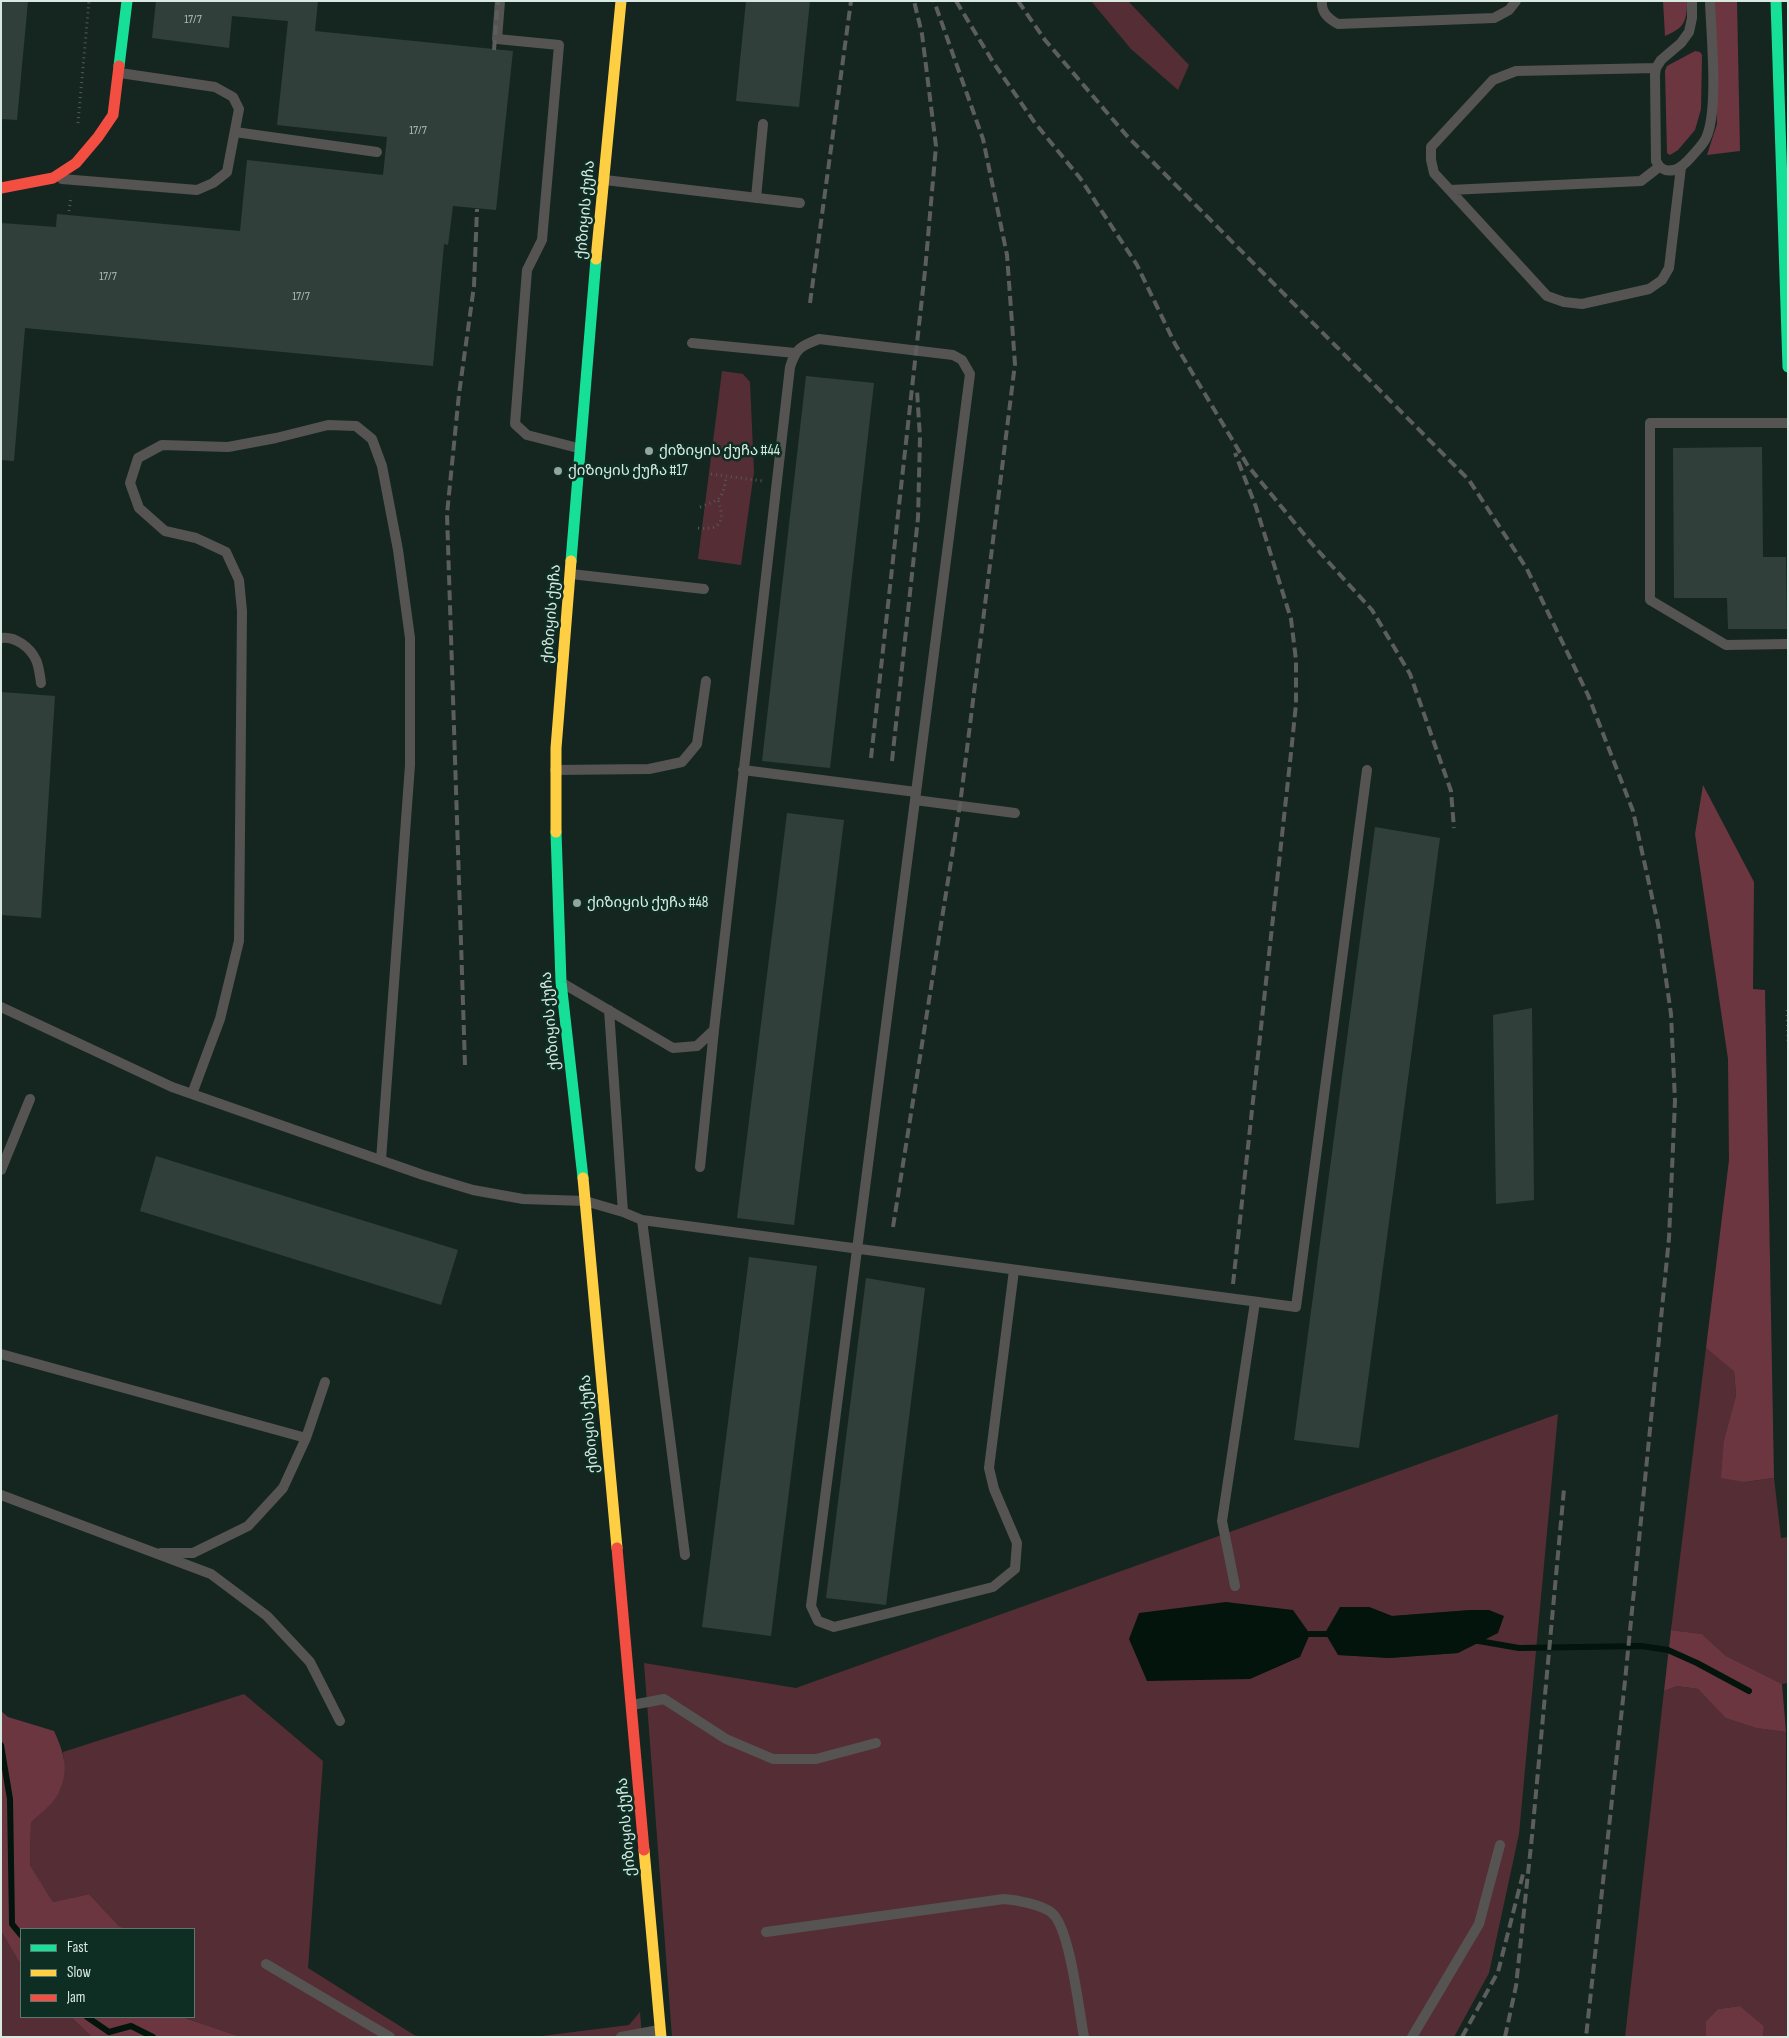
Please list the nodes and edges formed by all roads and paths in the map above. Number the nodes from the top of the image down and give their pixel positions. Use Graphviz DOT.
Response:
graph roads {
  1 [pos="89,1"];
  2 [pos="127,1"];
  3 [pos="500,1"];
  4 [pos="621,1"];
  5 [pos="1322,1"];
  6 [pos="1516,1"];
  7 [pos="1692,1"];
  8 [pos="1710,1"];
  9 [pos="1776,1"];
  10 [pos="1656,68"];
  11 [pos="118,73"];
  12 [pos="764,124"];
  13 [pos="77,126"];
  14 [pos="235,132"];
  15 [pos="377,152"];
  16 [pos="1659,167"];
  17 [pos="1681,167"];
  18 [pos="53,178"];
  19 [pos="72,180"];
  20 [pos="604,180"];
  21 [pos="1,188"];
  22 [pos="1450,190"];
  23 [pos="756,198"];
  24 [pos="800,203"];
  25 [pos="69,211"];
  26 [pos="692,343"];
  27 [pos="794,353"];
  28 [pos="1788,367"];
  29 [pos="1788,423"];
  30 [pos="580,449"];
  31 [pos="711,474"];
  32 [pos="726,476"];
  33 [pos="777,483"];
  34 [pos="718,500"];
  35 [pos="700,507"];
  36 [pos="698,528"];
  37 [pos="570,574"];
  38 [pos="704,588"];
  39 [pos="1,638"];
  40 [pos="1788,644"];
  41 [pos="706,681"];
  42 [pos="41,683"];
  43 [pos="555,770"];
  44 [pos="743,770"];
  45 [pos="1367,770"];
  46 [pos="916,796"];
  47 [pos="1015,813"];
  48 [pos="561,982"];
  49 [pos="1,1008"];
  50 [pos="608,1010"];
  51 [pos="1787,1010"];
  52 [pos="714,1030"];
  53 [pos="1788,1042"];
  54 [pos="192,1094"];
  55 [pos="30,1099"];
  56 [pos="380,1160"];
  57 [pos="700,1167"];
  58 [pos="1,1170"];
  59 [pos="585,1201"];
  60 [pos="623,1212"];
  61 [pos="642,1220"];
  62 [pos="857,1249"];
  63 [pos="1014,1270"];
  64 [pos="1255,1302"];
  65 [pos="1,1354"];
  66 [pos="325,1382"];
  67 [pos="306,1438"];
  68 [pos="1,1495"];
  69 [pos="153,1552"];
  70 [pos="685,1555"];
  71 [pos="1235,1586"];
  72 [pos="631,1705"];
  73 [pos="340,1721"];
  74 [pos="876,1743"];
  75 [pos="1500,1844"];
  76 [pos="766,1932"];
  77 [pos="266,1964"];
  78 [pos="661,2033"];
  79 [pos="390,2037"];
  80 [pos="621,2037"];
  81 [pos="1084,2037"];
  82 [pos="1412,2037"];
  1 -- 13 [label="path"];
  2 -- 11 [label="street"];
  3 -- 30 [label="lane"];
  4 -- 20 [label="street, ქიზიყის ქუჩა"];
  5 -- 6 [label="lane"];
  7 -- 10 [label="lane"];
  8 -- 17 [label="lane"];
  9 -- 28 [label="street"];
  10 -- 16 [label="lane"];
  10 -- 22 [label="lane"];
  11 -- 14 [label="lane"];
  11 -- 18 [label="street"];
  12 -- 23 [label="lane"];
  14 -- 15 [label="lane"];
  14 -- 19 [label="lane"];
  16 -- 17 [label="lane"];
  16 -- 22 [label="lane"];
  17 -- 22 [label="lane"];
  18 -- 19 [label="lane"];
  18 -- 21 [label="street"];
  19 -- 25 [label="path"];
  20 -- 23 [label="lane"];
  20 -- 30 [label="street, ქიზიყის ქუჩა"];
  23 -- 24 [label="lane"];
  26 -- 27 [label="lane"];
  27 -- 33 [label="lane"];
  27 -- 46 [label="lane"];
  29 -- 40 [label="lane"];
  30 -- 37 [label="street, ქიზიყის ქუჩა"];
  31 -- 32 [label="path"];
  32 -- 33 [label="path"];
  32 -- 34 [label="path"];
  33 -- 44 [label="lane"];
  34 -- 35 [label="path"];
  34 -- 36 [label="path"];
  37 -- 38 [label="lane"];
  37 -- 43 [label="street, ქიზიყის ქუჩა"];
  39 -- 42 [label="lane"];
  41 -- 43 [label="lane"];
  43 -- 48 [label="street, ქიზიყის ქუჩა"];
  44 -- 46 [label="lane"];
  44 -- 52 [label="lane"];
  45 -- 64 [label="lane"];
  46 -- 47 [label="lane"];
  46 -- 62 [label="lane"];
  48 -- 50 [label="lane"];
  48 -- 59 [label="street, ქიზიყის ქუჩა"];
  49 -- 54 [label="lane"];
  50 -- 52 [label="lane"];
  50 -- 60 [label="lane"];
  51 -- 53 [label="path"];
  52 -- 57 [label="lane"];
  54 -- 56 [label="lane"];
  54 -- 56 [label="lane"];
  55 -- 58 [label="lane"];
  56 -- 59 [label="lane"];
  59 -- 60 [label="lane"];
  59 -- 72 [label="street, ქიზიყის ქუჩა"];
  60 -- 61 [label="lane"];
  61 -- 62 [label="lane"];
  61 -- 70 [label="lane"];
  62 -- 63 [label="lane"];
  62 -- 63 [label="lane"];
  63 -- 64 [label="lane"];
  64 -- 71 [label="lane"];
  65 -- 67 [label="lane"];
  66 -- 67 [label="lane"];
  67 -- 69 [label="lane"];
  68 -- 69 [label="lane"];
  69 -- 73 [label="lane"];
  72 -- 74 [label="lane"];
  72 -- 78 [label="street, ქიზიყის ქუჩა"];
  75 -- 82 [label="lane"];
  76 -- 81 [label="lane"];
  77 -- 79 [label="lane"];
  78 -- 80 [label="lane"];
}
